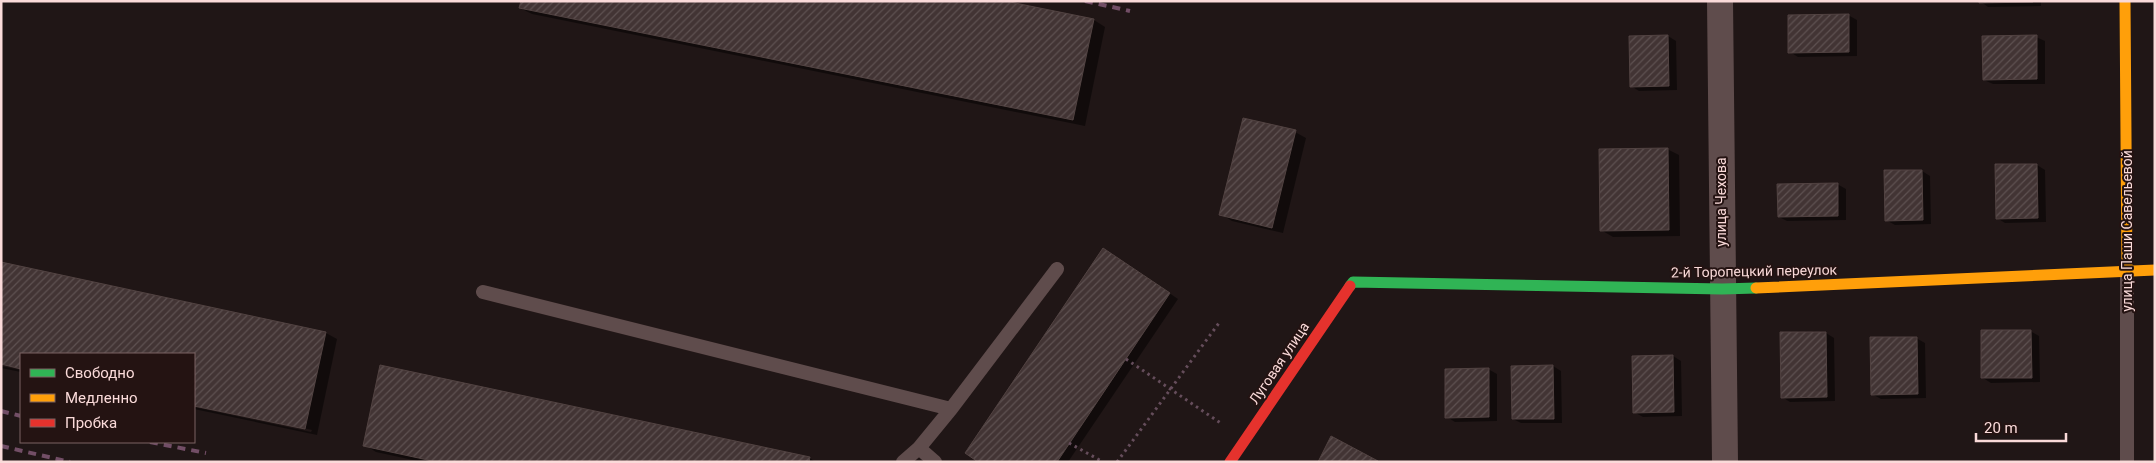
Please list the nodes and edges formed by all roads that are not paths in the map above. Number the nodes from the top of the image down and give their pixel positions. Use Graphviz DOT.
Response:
graph roads {
  1 [pos="1720,1"];
  2 [pos="2125,1"];
  3 [pos="1057,269"];
  4 [pos="2155,270"];
  5 [pos="2127,271"];
  6 [pos="1353,282"];
  7 [pos="1722,289"];
  8 [pos="484,292"];
  9 [pos="951,409"];
  10 [pos="919,448"];
  11 [pos="903,462"];
  12 [pos="935,462"];
  13 [pos="1230,462"];
  14 [pos="1725,462"];
  15 [pos="2127,462"];
  1 -- 7 [label="street, улица Чехова"];
  2 -- 5 [label="street, улица Паши Савельевой"];
  3 -- 9 [label="lane"];
  4 -- 5 [label="street, 2-й Торопецкий переулок"];
  5 -- 7 [label="street, 2-й Торопецкий переулок"];
  5 -- 15 [label="lane, улица Паши Савельевой"];
  6 -- 7 [label="street, 2-й Торопецкий переулок"];
  6 -- 13 [label="street, Луговая улица"];
  7 -- 14 [label="street, улица Чехова"];
  8 -- 9 [label="lane"];
  9 -- 10 [label="lane"];
  10 -- 11 [label="lane"];
  10 -- 12 [label="lane"];
}
